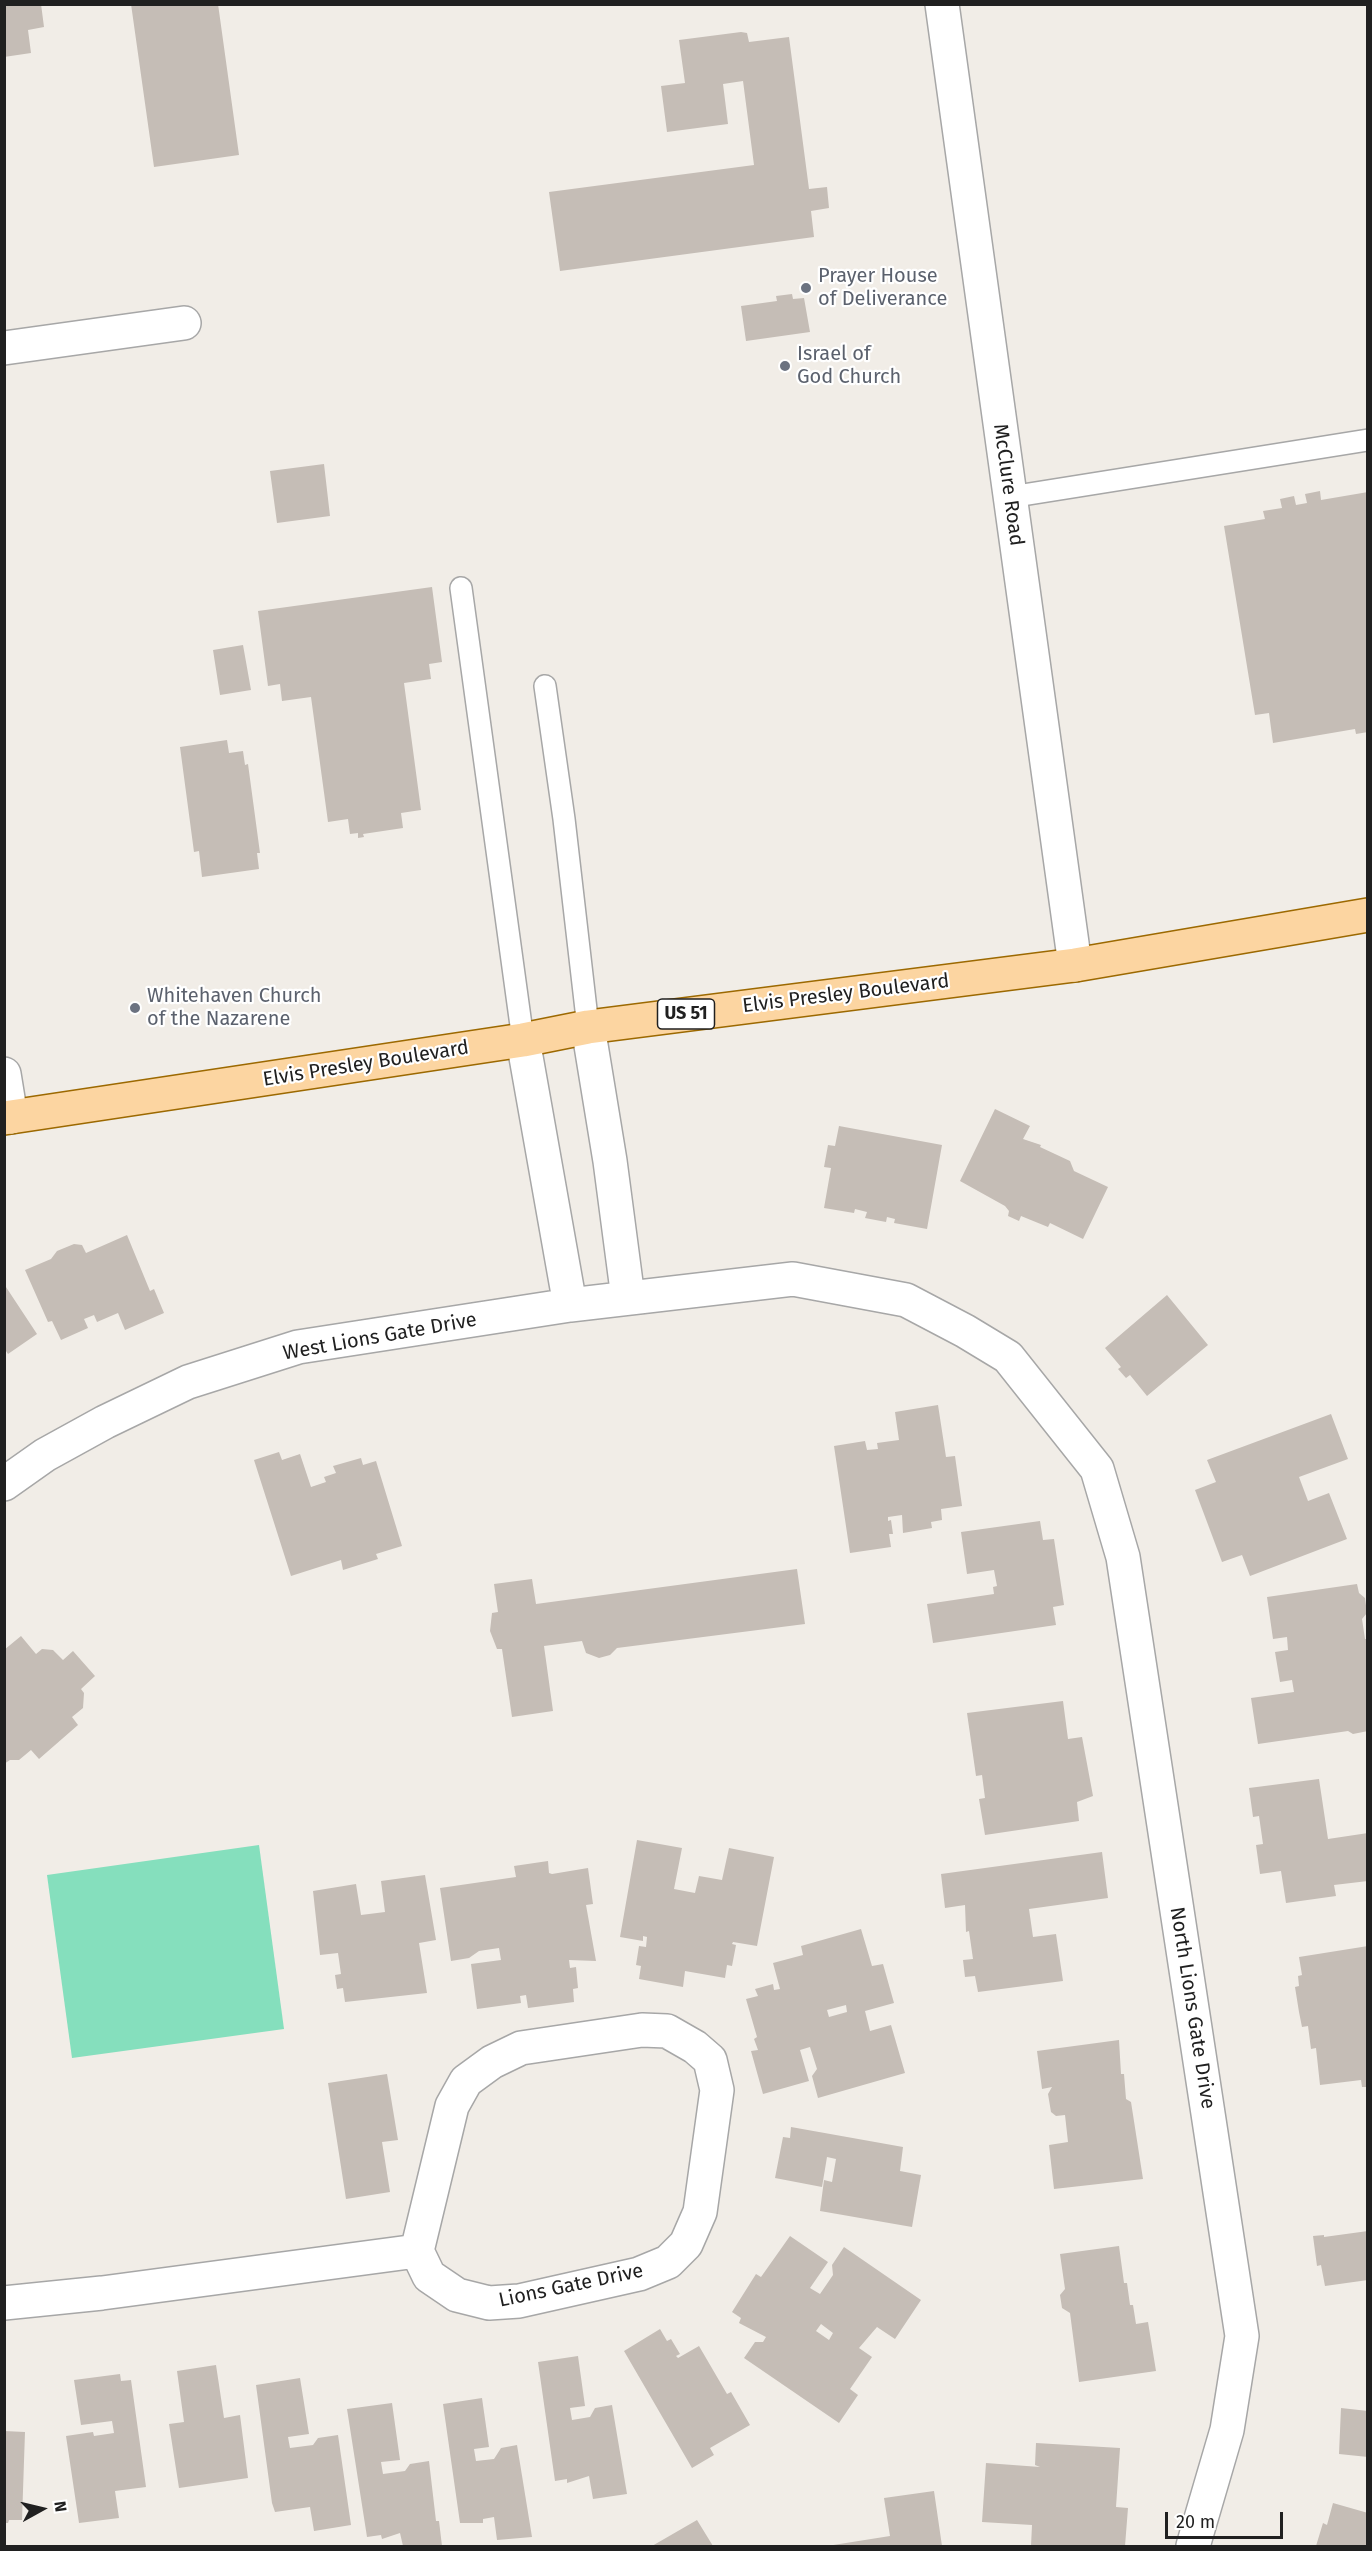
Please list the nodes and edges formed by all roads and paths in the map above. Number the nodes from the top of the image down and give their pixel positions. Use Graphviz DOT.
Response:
graph roads {
  1 [pos="942,4"];
  2 [pos="184,323"];
  3 [pos="4,348"];
  4 [pos="1368,440"];
  5 [pos="1010,497"];
  6 [pos="461,588"];
  7 [pos="545,687"];
  8 [pos="1368,915"];
  9 [pos="1075,964"];
  10 [pos="588,1027"];
  11 [pos="523,1040"];
  12 [pos="4,1074"];
  13 [pos="8,1117"];
  14 [pos="628,1298"];
  15 [pos="570,1305"];
  16 [pos="1097,1469"];
  17 [pos="4,1484"];
  18 [pos="417,2251"];
  19 [pos="4,2303"];
  20 [pos="1193,2547"];
  1 -- 5 [label="street, McClure Road"];
  2 -- 3 [label="street"];
  4 -- 5 [label="lane"];
  5 -- 9 [label="street, McClure Road"];
  6 -- 11 [label="lane"];
  7 -- 10 [label="lane"];
  8 -- 9 [label="main road, Elvis Presley Boulevard / US 51"];
  9 -- 10 [label="main road, Elvis Presley Boulevard / US 51"];
  10 -- 11 [label="main road, Elvis Presley Boulevard / US 51"];
  10 -- 14 [label="street"];
  11 -- 13 [label="main road, Elvis Presley Boulevard / US 51"];
  11 -- 15 [label="street"];
  12 -- 13 [label="street"];
  14 -- 15 [label="street, West Lions Gate Drive"];
  14 -- 16 [label="street, West Lions Gate Drive"];
  15 -- 17 [label="street, West Lions Gate Drive"];
  16 -- 20 [label="street, North Lions Gate Drive"];
  18 -- 18 [label="street, Lions Gate Drive"];
  18 -- 19 [label="street"];
}
